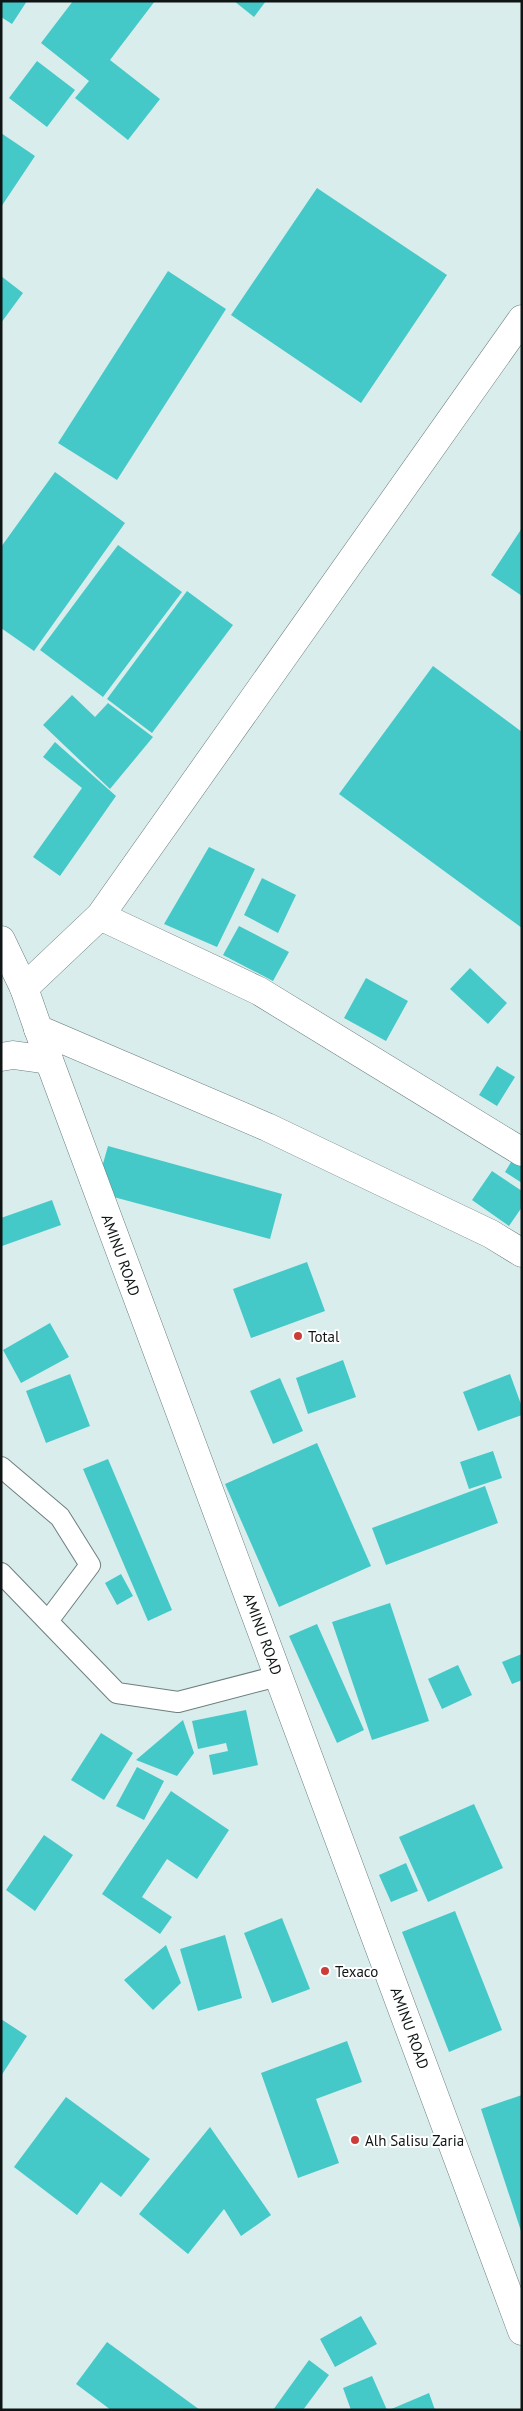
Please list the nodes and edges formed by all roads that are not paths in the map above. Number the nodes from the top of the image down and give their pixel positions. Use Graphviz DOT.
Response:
graph roads {
  1 [pos="522,319"];
  2 [pos="100,916"];
  3 [pos="1,940"];
  4 [pos="24,988"];
  5 [pos="38,1029"];
  6 [pos="1,1057"];
  7 [pos="49,1060"];
  8 [pos="522,1152"];
  9 [pos="522,1253"];
  10 [pos="1,1467"];
  11 [pos="1,1573"];
  12 [pos="48,1621"];
  13 [pos="278,1676"];
  14 [pos="522,2331"];
  1 -- 2 [label="street"];
  2 -- 4 [label="street"];
  2 -- 8 [label="street"];
  3 -- 4 [label="street, AMINU ROAD"];
  4 -- 5 [label="street, AMINU ROAD"];
  5 -- 7 [label="street, AMINU ROAD"];
  5 -- 9 [label="street"];
  6 -- 7 [label="street"];
  7 -- 13 [label="street, AMINU ROAD"];
  10 -- 12 [label="lane"];
  11 -- 12 [label="lane"];
  12 -- 13 [label="lane"];
  13 -- 14 [label="street, AMINU ROAD"];
}
